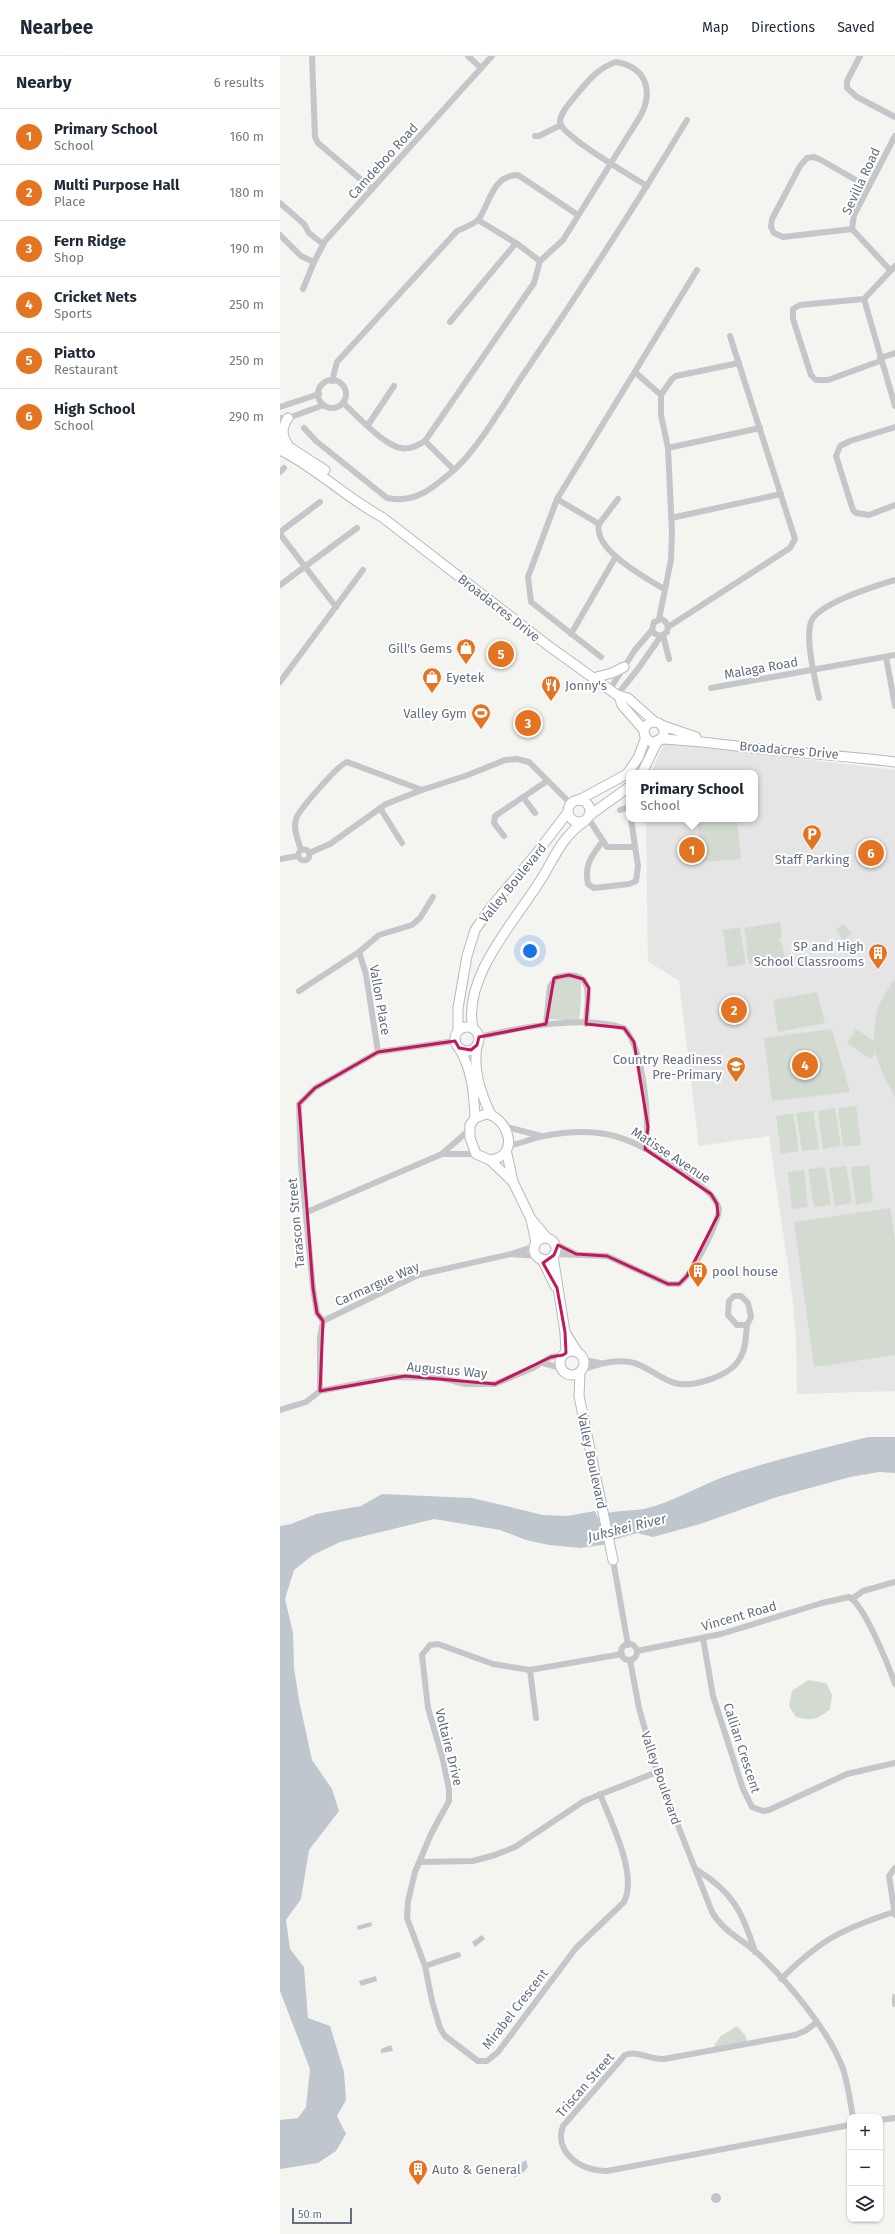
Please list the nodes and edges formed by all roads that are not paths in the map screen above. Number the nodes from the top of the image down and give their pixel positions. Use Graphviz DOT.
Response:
graph roads {
  1 [pos="312,56"];
  2 [pos="468,56"];
  3 [pos="492,56"];
  4 [pos="860,56"];
  5 [pos="481,68"];
  6 [pos="895,117"];
  7 [pos="687,120"];
  8 [pos="561,125"];
  9 [pos="535,136"];
  10 [pos="895,136"];
  11 [pos="610,163"];
  12 [pos="647,186"];
  13 [pos="868,187"];
  14 [pos="372,189"];
  15 [pos="280,203"];
  16 [pos="578,215"];
  17 [pos="478,220"];
  18 [pos="852,229"];
  19 [pos="280,235"];
  20 [pos="516,243"];
  21 [pos="323,244"];
  22 [pos="540,261"];
  23 [pos="314,262"];
  24 [pos="893,268"];
  25 [pos="697,270"];
  26 [pos="303,289"];
  27 [pos="864,299"];
  28 [pos="450,322"];
  29 [pos="730,336"];
  30 [pos="895,353"];
  31 [pos="880,359"];
  32 [pos="739,363"];
  33 [pos="636,373"];
  34 [pos="332,381"];
  35 [pos="394,386"];
  36 [pos="319,394"];
  37 [pos="661,395"];
  38 [pos="343,403"];
  39 [pos="324,406"];
  40 [pos="895,406"];
  41 [pos="280,407"];
  42 [pos="284,418"];
  43 [pos="368,425"];
  44 [pos="895,427"];
  45 [pos="304,428"];
  46 [pos="760,428"];
  47 [pos="424,441"];
  48 [pos="283,445"];
  49 [pos="668,448"];
  50 [pos="454,470"];
  51 [pos="781,494"];
  52 [pos="558,499"];
  53 [pos="618,499"];
  54 [pos="320,502"];
  55 [pos="895,505"];
  56 [pos="671,518"];
  57 [pos="599,524"];
  58 [pos="357,528"];
  59 [pos="280,533"];
  60 [pos="615,558"];
  61 [pos="304,568"];
  62 [pos="363,570"];
  63 [pos="895,580"];
  64 [pos="280,585"];
  65 [pos="664,589"];
  66 [pos="336,607"];
  67 [pos="659,620"];
  68 [pos="668,627"];
  69 [pos="652,630"];
  70 [pos="571,634"];
  71 [pos="662,635"];
  72 [pos="895,655"];
  73 [pos="601,657"];
  74 [pos="886,657"];
  75 [pos="668,659"];
  76 [pos="625,665"];
  77 [pos="638,669"];
  78 [pos="814,670"];
  79 [pos="592,678"];
  80 [pos="280,682"];
  81 [pos="711,688"];
  82 [pos="616,693"];
  83 [pos="819,698"];
  84 [pos="895,706"];
  85 [pos="658,724"];
  86 [pos="645,734"];
  87 [pos="659,739"];
  88 [pos="707,741"];
  89 [pos="895,757"];
  90 [pos="870,758"];
  91 [pos="895,762"];
  92 [pos="635,763"];
  93 [pos="630,770"];
  94 [pos="643,770"];
  95 [pos="626,775"];
  96 [pos="547,781"];
  97 [pos="626,789"];
  98 [pos="422,790"];
  99 [pos="523,797"];
  100 [pos="573,805"];
  101 [pos="380,808"];
  102 [pos="626,808"];
  103 [pos="620,810"];
  104 [pos="535,813"];
  105 [pos="588,818"];
  106 [pos="631,822"];
  107 [pos="504,836"];
  108 [pos="603,841"];
  109 [pos="402,843"];
  110 [pos="634,847"];
  111 [pos="301,850"];
  112 [pos="309,853"];
  113 [pos="536,854"];
  114 [pos="298,856"];
  115 [pos="280,859"];
  116 [pos="549,864"];
  117 [pos="433,897"];
  118 [pos="359,952"];
  119 [pos="299,991"];
  120 [pos="546,1024"];
  121 [pos="586,1024"];
  122 [pos="472,1028"];
  123 [pos="458,1030"];
  124 [pos="478,1041"];
  125 [pos="457,1044"];
  126 [pos="378,1052"];
  127 [pos="491,1115"];
  128 [pos="475,1118"];
  129 [pos="503,1126"];
  130 [pos="469,1130"];
  131 [pos="541,1136"];
  132 [pos="645,1148"];
  133 [pos="507,1150"];
  134 [pos="442,1154"];
  135 [pos="476,1154"];
  136 [pos="490,1160"];
  137 [pos="513,1182"];
  138 [pos="307,1212"];
  139 [pos="531,1219"];
  140 [pos="547,1238"];
  141 [pos="535,1244"];
  142 [pos="555,1244"];
  143 [pos="511,1254"];
  144 [pos="576,1254"];
  145 [pos="554,1255"];
  146 [pos="540,1258"];
  147 [pos="557,1288"];
  148 [pos="323,1321"];
  149 [pos="747,1325"];
  150 [pos="565,1332"];
  151 [pos="564,1354"];
  152 [pos="581,1356"];
  153 [pos="543,1363"];
  154 [pos="602,1363"];
  155 [pos="561,1368"];
  156 [pos="581,1371"];
  157 [pos="568,1375"];
  158 [pos="320,1391"];
  159 [pos="579,1396"];
  160 [pos="280,1410"];
  161 [pos="613,1560"];
  162 [pos="895,1582"];
  163 [pos="849,1598"];
  164 [pos="703,1638"];
  165 [pos="628,1645"];
  166 [pos="637,1651"];
  167 [pos="622,1654"];
  168 [pos="630,1660"];
  169 [pos="530,1670"];
  170 [pos="895,1684"];
  171 [pos="536,1718"];
  172 [pos="895,1763"];
  173 [pos="657,1772"];
  174 [pos="600,1794"];
  175 [pos="421,1862"];
  176 [pos="895,1868"];
  177 [pos="696,1870"];
  178 [pos="895,1914"];
  179 [pos="755,1952"];
  180 [pos="458,1955"];
  181 [pos="425,1966"];
  182 [pos="781,1979"];
  183 [pos="895,1997"];
  184 [pos="895,2004"];
  185 [pos="816,2023"];
  186 [pos="852,2114"];
  187 [pos="895,2118"];
  188 [pos="883,2120"];
  189 [pos="847,2126"];
  1 -- 14 [label="street"];
  2 -- 5 [label="street"];
  3 -- 5 [label="street, Camdeboo Road"];
  4 -- 6 [label="street"];
  5 -- 14 [label="street, Camdeboo Road"];
  7 -- 12 [label="street"];
  8 -- 9 [label="street"];
  8 -- 11 [label="street"];
  8 -- 11 [label="street"];
  10 -- 13 [label="street, Sevilla Road"];
  11 -- 12 [label="street"];
  11 -- 16 [label="street"];
  12 -- 50 [label="street"];
  13 -- 18 [label="street, Sevilla Road"];
  13 -- 18 [label="street"];
  14 -- 21 [label="street, Camdeboo Road"];
  15 -- 21 [label="street"];
  16 -- 17 [label="street"];
  16 -- 22 [label="street"];
  17 -- 20 [label="street"];
  17 -- 34 [label="street"];
  18 -- 24 [label="street, Sevilla Road"];
  19 -- 23 [label="street"];
  20 -- 22 [label="street"];
  20 -- 28 [label="street"];
  21 -- 23 [label="street, Camdeboo Road"];
  22 -- 47 [label="street"];
  23 -- 26 [label="street, Camdeboo Road"];
  24 -- 27 [label="street"];
  25 -- 33 [label="street"];
  27 -- 31 [label="street"];
  27 -- 31 [label="street"];
  29 -- 32 [label="street"];
  30 -- 31 [label="street"];
  31 -- 40 [label="street"];
  32 -- 37 [label="street"];
  32 -- 46 [label="street"];
  33 -- 37 [label="street"];
  33 -- 52 [label="street"];
  34 -- 36 [label="street"];
  34 -- 38 [label="street"];
  35 -- 43 [label="street"];
  36 -- 39 [label="street"];
  36 -- 41 [label="street"];
  37 -- 49 [label="street"];
  38 -- 39 [label="street"];
  38 -- 43 [label="street"];
  39 -- 42 [label="street"];
  42 -- 48 [label="street"];
  43 -- 47 [label="street"];
  44 -- 55 [label="street"];
  45 -- 50 [label="street"];
  46 -- 49 [label="street"];
  46 -- 51 [label="street"];
  47 -- 50 [label="street"];
  48 -- 79 [label="street, Broadacres Drive"];
  49 -- 56 [label="street"];
  51 -- 56 [label="street"];
  51 -- 68 [label="street"];
  52 -- 57 [label="street"];
  52 -- 70 [label="street"];
  53 -- 57 [label="street"];
  54 -- 59 [label="street"];
  56 -- 65 [label="street"];
  57 -- 60 [label="street"];
  58 -- 61 [label="street"];
  59 -- 61 [label="street"];
  60 -- 65 [label="street"];
  60 -- 70 [label="street"];
  61 -- 64 [label="street"];
  61 -- 66 [label="street"];
  62 -- 66 [label="street"];
  63 -- 78 [label="street"];
  65 -- 67 [label="street"];
  66 -- 80 [label="street"];
  67 -- 68 [label="street"];
  67 -- 69 [label="street"];
  68 -- 71 [label="street"];
  69 -- 71 [label="street"];
  69 -- 76 [label="street"];
  70 -- 73 [label="street"];
  71 -- 75 [label="street"];
  71 -- 77 [label="street"];
  72 -- 74 [label="street, Malaga Road"];
  74 -- 78 [label="street, Malaga Road"];
  74 -- 84 [label="street"];
  76 -- 77 [label="street"];
  76 -- 79 [label="street"];
  76 -- 82 [label="street"];
  77 -- 82 [label="street"];
  78 -- 81 [label="street, Malaga Road"];
  78 -- 83 [label="street, Malaga Road"];
  79 -- 82 [label="street, Broadacres Drive"];
  82 -- 85 [label="street, Broadacres Drive"];
  82 -- 86 [label="street"];
  85 -- 86 [label="street"];
  85 -- 87 [label="street"];
  85 -- 88 [label="street, Broadacres Drive"];
  86 -- 87 [label="street, Broadacres Drive"];
  86 -- 92 [label="street, Valley Boulevard"];
  87 -- 88 [label="street, Broadacres Drive"];
  87 -- 94 [label="street"];
  88 -- 90 [label="street, Broadacres Drive"];
  89 -- 90 [label="street, Broadacres Drive"];
  90 -- 91 [label="street, Broadacres Drive"];
  92 -- 93 [label="street, Valley Boulevard"];
  92 -- 94 [label="street"];
  95 -- 100 [label="street, Valley Boulevard"];
  96 -- 98 [label="street"];
  96 -- 99 [label="street"];
  96 -- 100 [label="street"];
  97 -- 105 [label="street, Valley Boulevard"];
  98 -- 101 [label="street"];
  98 -- 111 [label="street"];
  99 -- 104 [label="street"];
  99 -- 107 [label="street"];
  100 -- 105 [label="street"];
  100 -- 105 [label="street"];
  100 -- 113 [label="street, Valley Boulevard"];
  101 -- 109 [label="street"];
  101 -- 112 [label="street"];
  102 -- 103 [label="street"];
  105 -- 108 [label="street"];
  105 -- 116 [label="street, Valley Boulevard"];
  106 -- 110 [label="street"];
  108 -- 110 [label="street"];
  108 -- 110 [label="street"];
  111 -- 112 [label="street"];
  111 -- 114 [label="street"];
  112 -- 114 [label="street"];
  113 -- 116 [label="street"];
  113 -- 123 [label="street, Valley Boulevard"];
  114 -- 115 [label="street"];
  116 -- 122 [label="street, Valley Boulevard"];
  117 -- 118 [label="street, Vallon Place"];
  118 -- 119 [label="street, Vallon Place"];
  118 -- 126 [label="street, Vallon Place"];
  120 -- 121 [label="street"];
  120 -- 121 [label="street"];
  120 -- 124 [label="street"];
  121 -- 132 [label="street"];
  122 -- 123 [label="street"];
  122 -- 124 [label="street"];
  123 -- 125 [label="street"];
  124 -- 125 [label="street"];
  124 -- 127 [label="street"];
  125 -- 126 [label="street, Tarascon Street"];
  125 -- 128 [label="street"];
  126 -- 138 [label="street, Tarascon Street"];
  127 -- 128 [label="street"];
  127 -- 129 [label="street"];
  128 -- 130 [label="street"];
  129 -- 131 [label="street, Matisse Avenue"];
  129 -- 133 [label="street"];
  130 -- 134 [label="street"];
  130 -- 135 [label="street"];
  131 -- 132 [label="street, Matisse Avenue"];
  131 -- 133 [label="street, Matisse Avenue"];
  132 -- 144 [label="street, Matisse Avenue"];
  133 -- 136 [label="street"];
  133 -- 137 [label="street"];
  134 -- 135 [label="street"];
  134 -- 138 [label="street"];
  135 -- 136 [label="street"];
  136 -- 137 [label="street"];
  137 -- 139 [label="street"];
  138 -- 148 [label="street, Tarascon Street"];
  139 -- 140 [label="street"];
  139 -- 141 [label="street"];
  140 -- 141 [label="street"];
  140 -- 142 [label="street"];
  141 -- 143 [label="street, Carmargue Way"];
  141 -- 146 [label="street"];
  142 -- 144 [label="street"];
  142 -- 145 [label="street"];
  143 -- 146 [label="street, Carmargue Way"];
  143 -- 148 [label="street, Carmargue Way"];
  144 -- 145 [label="street"];
  145 -- 146 [label="street"];
  145 -- 147 [label="street"];
  146 -- 147 [label="street"];
  147 -- 150 [label="street"];
  148 -- 158 [label="street"];
  149 -- 149 [label="street"];
  149 -- 154 [label="street"];
  150 -- 151 [label="street"];
  150 -- 152 [label="street"];
  151 -- 152 [label="street"];
  151 -- 153 [label="street, Augustus Way"];
  151 -- 155 [label="street"];
  152 -- 154 [label="street"];
  152 -- 156 [label="street"];
  153 -- 155 [label="street"];
  153 -- 158 [label="street, Augustus Way"];
  154 -- 156 [label="street"];
  155 -- 157 [label="street"];
  156 -- 157 [label="street"];
  156 -- 159 [label="street, Valley Boulevard"];
  157 -- 159 [label="street, Valley Boulevard"];
  158 -- 160 [label="street, Augustus Way"];
  159 -- 161 [label="street, Valley Boulevard"];
  161 -- 165 [label="street, Valley Boulevard"];
  162 -- 163 [label="street, Vincent Road"];
  163 -- 164 [label="street, Vincent Road"];
  163 -- 170 [label="street"];
  164 -- 166 [label="street, Vincent Road"];
  164 -- 172 [label="street, Callian Crescent"];
  165 -- 166 [label="street"];
  165 -- 167 [label="street"];
  166 -- 168 [label="street"];
  167 -- 168 [label="street"];
  167 -- 169 [label="street, Voltaire Drive"];
  168 -- 173 [label="street, Valley Boulevard"];
  169 -- 171 [label="street"];
  169 -- 175 [label="street, Voltaire Drive"];
  173 -- 174 [label="street"];
  173 -- 177 [label="street, Valley Boulevard"];
  174 -- 175 [label="street"];
  174 -- 181 [label="street, Mirabel Crescent"];
  175 -- 181 [label="street, Mirabel Crescent"];
  176 -- 178 [label="street"];
  177 -- 179 [label="street, Valley Boulevard"];
  177 -- 179 [label="street, Valley Boulevard"];
  178 -- 182 [label="street"];
  179 -- 182 [label="street, Valley Boulevard"];
  180 -- 181 [label="street"];
  182 -- 185 [label="street, Valley Boulevard"];
  183 -- 184 [label="street"];
  185 -- 186 [label="street, Valley Boulevard"];
  185 -- 189 [label="street, Triscan Street"];
  187 -- 188 [label="street"];
}
